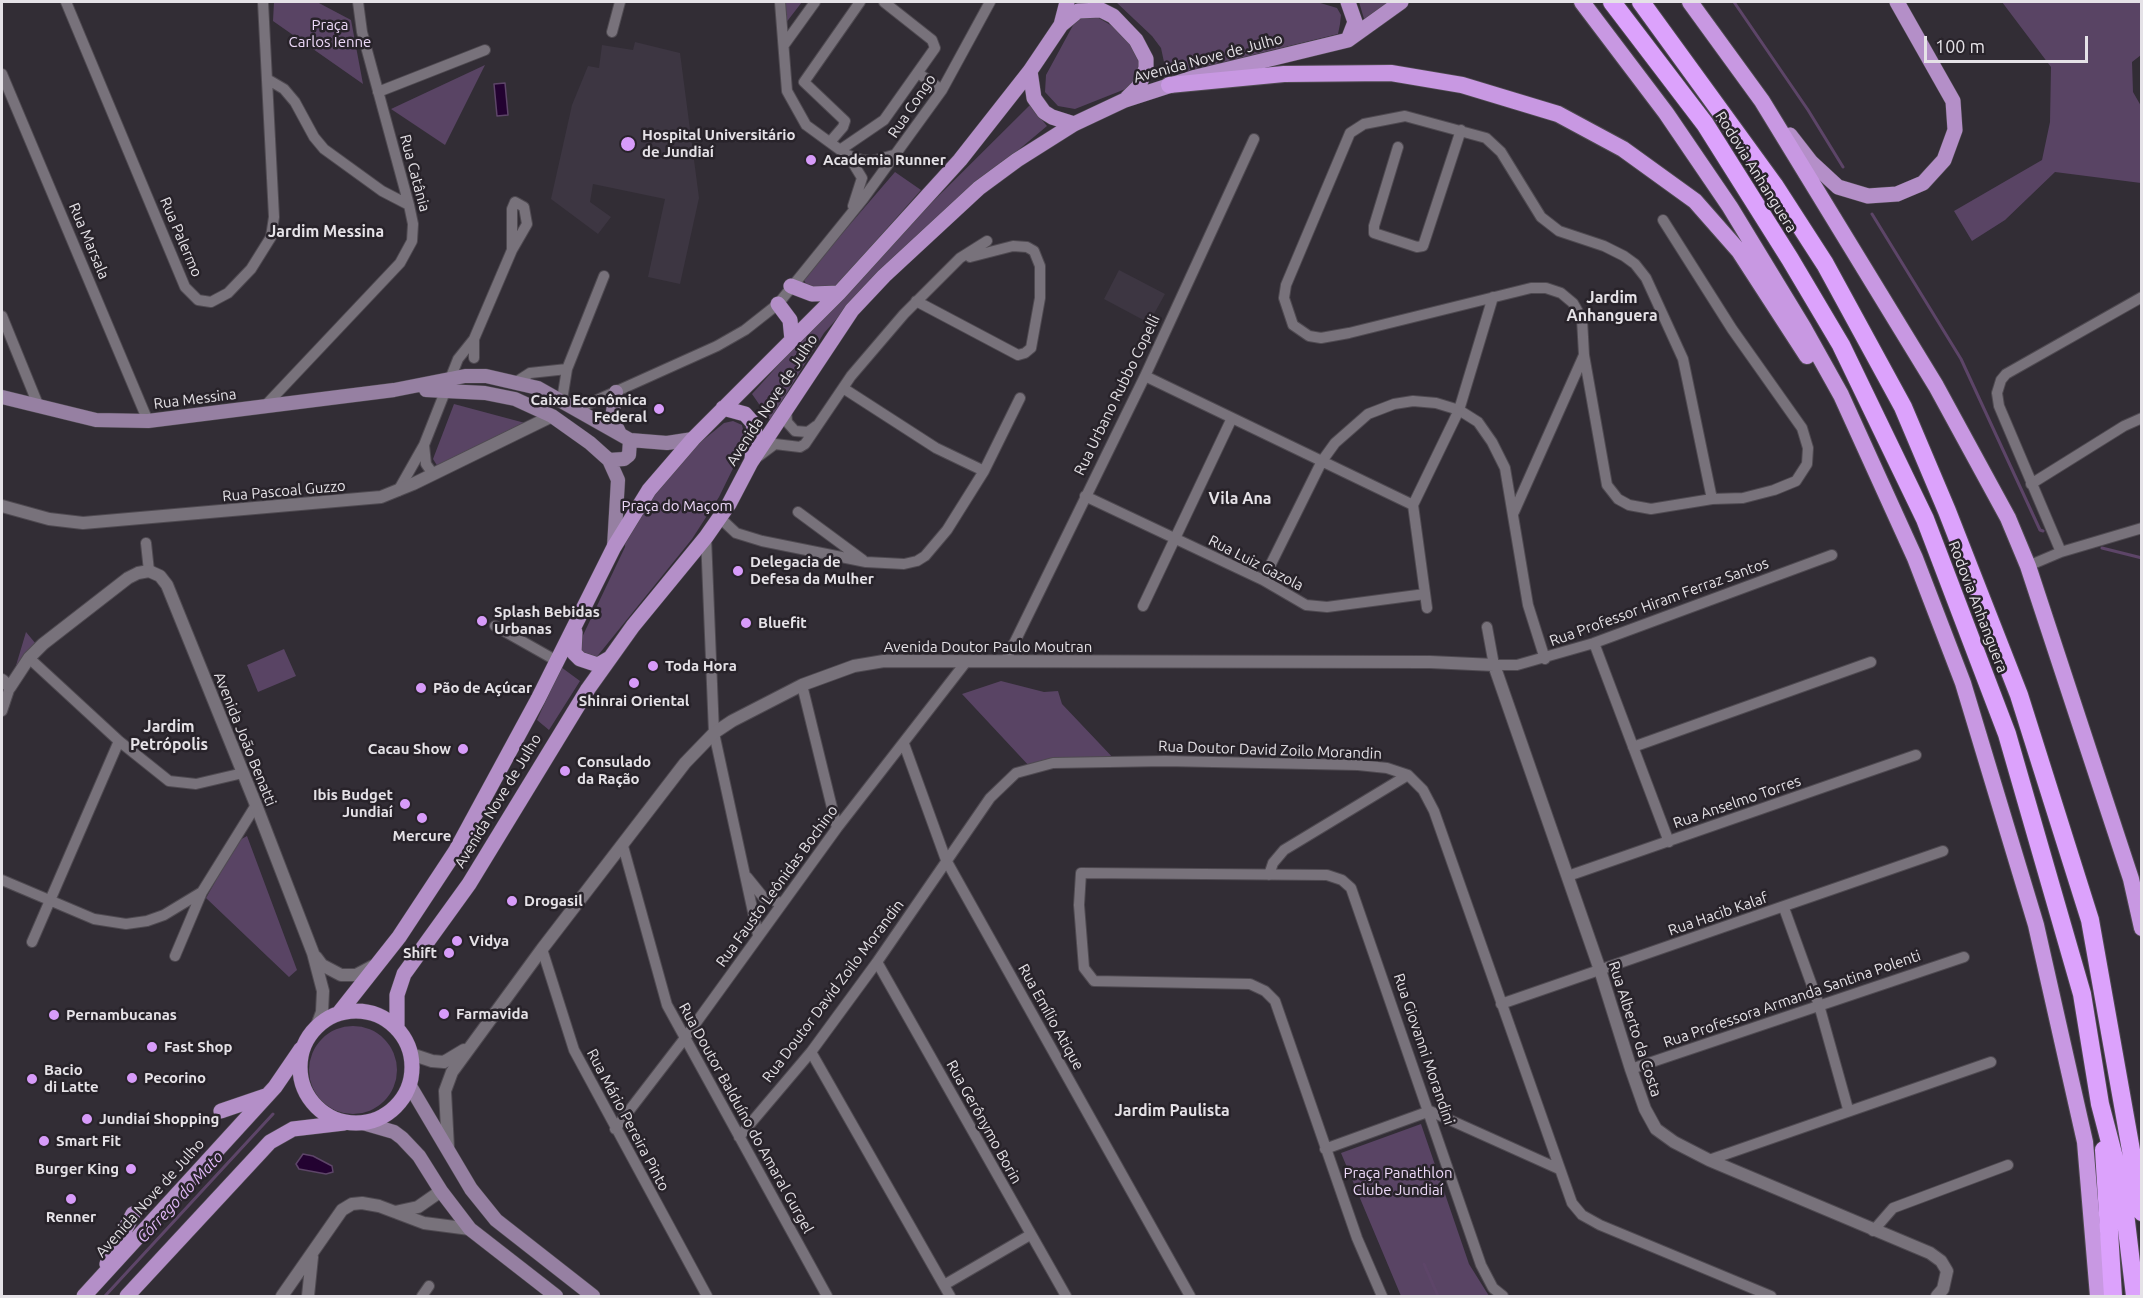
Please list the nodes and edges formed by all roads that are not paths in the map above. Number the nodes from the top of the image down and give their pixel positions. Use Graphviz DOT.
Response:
graph roads {
  1 [pos="66,2"];
  2 [pos="263,2"];
  3 [pos="358,2"];
  4 [pos="620,2"];
  5 [pos="780,2"];
  6 [pos="816,2"];
  7 [pos="860,2"];
  8 [pos="884,2"];
  9 [pos="1067,2"];
  10 [pos="1348,2"];
  11 [pos="1401,2"];
  12 [pos="1582,2"];
  13 [pos="1612,2"];
  14 [pos="1641,2"];
  15 [pos="1690,2"];
  16 [pos="1897,2"];
  17 [pos="987,3"];
  18 [pos="1061,26"];
  19 [pos="612,32"];
  20 [pos="1348,40"];
  21 [pos="784,45"];
  22 [pos="485,50"];
  23 [pos="1030,71"];
  24 [pos="918,73"];
  25 [pos="2,78"];
  26 [pos="267,79"];
  27 [pos="1169,86"];
  28 [pos="942,90"];
  29 [pos="378,92"];
  30 [pos="1125,100"];
  31 [pos="1762,101"];
  32 [pos="1074,124"];
  33 [pos="1461,130"];
  34 [pos="1254,139"];
  35 [pos="830,142"];
  36 [pos="1398,147"];
  37 [pos="844,153"];
  38 [pos="897,154"];
  39 [pos="409,205"];
  40 [pos="852,210"];
  41 [pos="1664,220"];
  42 [pos="987,242"];
  43 [pos="512,250"];
  44 [pos="960,258"];
  45 [pos="604,276"];
  46 [pos="791,286"];
  47 [pos="838,293"];
  48 [pos="1493,297"];
  49 [pos="2142,297"];
  50 [pos="916,301"];
  51 [pos="778,304"];
  52 [pos="2,316"];
  53 [pos="4,330"];
  54 [pos="474,339"];
  55 [pos="792,340"];
  56 [pos="1584,355"];
  57 [pos="474,358"];
  58 [pos="458,359"];
  59 [pos="567,369"];
  60 [pos="486,376"];
  61 [pos="1145,376"];
  62 [pos="516,382"];
  63 [pos="447,385"];
  64 [pos="843,388"];
  65 [pos="616,392"];
  66 [pos="2,396"];
  67 [pos="1020,398"];
  68 [pos="561,400"];
  69 [pos="39,407"];
  70 [pos="264,407"];
  71 [pos="787,407"];
  72 [pos="723,408"];
  73 [pos="577,409"];
  74 [pos="1459,410"];
  75 [pos="552,416"];
  76 [pos="1232,418"];
  77 [pos="2142,418"];
  78 [pos="148,421"];
  79 [pos="821,423"];
  80 [pos="626,438"];
  81 [pos="693,439"];
  82 [pos="424,445"];
  83 [pos="609,460"];
  84 [pos="1322,461"];
  85 [pos="752,462"];
  86 [pos="1875,466"];
  87 [pos="984,471"];
  88 [pos="433,474"];
  89 [pos="2031,484"];
  90 [pos="398,491"];
  91 [pos="1085,496"];
  92 [pos="1712,499"];
  93 [pos="1413,505"];
  94 [pos="2,506"];
  95 [pos="798,512"];
  96 [pos="1514,512"];
  97 [pos="720,518"];
  98 [pos="2142,528"];
  99 [pos="706,537"];
  100 [pos="1175,539"];
  101 [pos="146,543"];
  102 [pos="614,547"];
  103 [pos="2061,552"];
  104 [pos="1832,555"];
  105 [pos="866,562"];
  106 [pos="2028,566"];
  107 [pos="149,571"];
  108 [pos="1263,580"];
  109 [pos="1425,594"];
  110 [pos="1143,606"];
  111 [pos="1427,608"];
  112 [pos="577,623"];
  113 [pos="495,626"];
  114 [pos="1487,627"];
  115 [pos="1594,643"];
  116 [pos="29,658"];
  117 [pos="610,658"];
  118 [pos="1545,659"];
  119 [pos="557,661"];
  120 [pos="966,662"];
  121 [pos="1005,662"];
  122 [pos="1871,662"];
  123 [pos="1494,665"];
  124 [pos="6,684"];
  125 [pos="802,685"];
  126 [pos="2,711"];
  127 [pos="714,733"];
  128 [pos="119,741"];
  129 [pos="904,744"];
  130 [pos="1633,747"];
  131 [pos="1916,755"];
  132 [pos="243,773"];
  133 [pos="1408,775"];
  134 [pos="256,805"];
  135 [pos="837,828"];
  136 [pos="1669,842"];
  137 [pos="623,846"];
  138 [pos="1943,851"];
  139 [pos="946,860"];
  140 [pos="743,872"];
  141 [pos="1269,875"];
  142 [pos="1568,876"];
  143 [pos="2,880"];
  144 [pos="202,892"];
  145 [pos="50,900"];
  146 [pos="782,903"];
  147 [pos="1784,908"];
  148 [pos="2142,928"];
  149 [pos="758,935"];
  150 [pos="32,942"];
  151 [pos="542,949"];
  152 [pos="313,953"];
  153 [pos="175,956"];
  154 [pos="1964,957"];
  155 [pos="877,962"];
  156 [pos="378,963"];
  157 [pos="1600,970"];
  158 [pos="1502,1004"];
  159 [pos="1819,1005"];
  160 [pos="339,1014"];
  161 [pos="397,1029"];
  162 [pos="312,1033"];
  163 [pos="685,1038"];
  164 [pos="470,1046"];
  165 [pos="811,1052"];
  166 [pos="411,1054"];
  167 [pos="1991,1062"];
  168 [pos="1631,1069"];
  169 [pos="410,1086"];
  170 [pos="268,1095"];
  171 [pos="2100,1104"];
  172 [pos="1848,1109"];
  173 [pos="221,1111"];
  174 [pos="1430,1111"];
  175 [pos="347,1123"];
  176 [pos="363,1123"];
  177 [pos="615,1129"];
  178 [pos="739,1137"];
  179 [pos="448,1148"];
  180 [pos="1325,1149"];
  181 [pos="1708,1160"];
  182 [pos="2008,1165"];
  183 [pos="1559,1168"];
  184 [pos="441,1191"];
  185 [pos="394,1212"];
  186 [pos="2142,1212"];
  187 [pos="133,1214"];
  188 [pos="470,1229"];
  189 [pos="1873,1231"];
  190 [pos="1030,1235"];
  191 [pos="312,1256"];
  192 [pos="102,1277"];
  193 [pos="944,1285"];
  194 [pos="429,1286"];
  195 [pos="84,1296"];
  196 [pos="128,1296"];
  197 [pos="282,1296"];
  198 [pos="308,1296"];
  199 [pos="422,1296"];
  200 [pos="556,1296"];
  201 [pos="593,1296"];
  202 [pos="707,1296"];
  203 [pos="827,1296"];
  204 [pos="950,1296"];
  205 [pos="1066,1296"];
  206 [pos="1190,1296"];
  207 [pos="1382,1296"];
  208 [pos="1503,1296"];
  209 [pos="1771,1296"];
  210 [pos="1937,1296"];
  211 [pos="2098,1296"];
  212 [pos="2113,1296"];
  213 [pos="2135,1296"];
  1 -- 26 [label="street, Rua Palermo"];
  2 -- 26 [label="street, Rua Palermo"];
  3 -- 29 [label="street, Rua Catânia"];
  4 -- 19 [label="street"];
  5 -- 21 [label="street"];
  6 -- 21 [label="street"];
  7 -- 35 [label="street"];
  8 -- 24 [label="street"];
  9 -- 18 [label="main road, Avenida Nove de Julho"];
  10 -- 20 [label="main road"];
  11 -- 20 [label="main road"];
  12 -- 86 [label="highway"];
  13 -- 171 [label="highway, Rodovia Anhanguera"];
  14 -- 186 [label="highway, Rodovia Anhanguera"];
  15 -- 31 [label="highway"];
  16 -- 31 [label="main road"];
  17 -- 28 [label="street, Rua Congo"];
  18 -- 23 [label="main road, Avenida Nove de Julho"];
  18 -- 30 [label="main road"];
  20 -- 27 [label="main road, Avenida Nove de Julho"];
  21 -- 35 [label="street"];
  22 -- 29 [label="street"];
  23 -- 32 [label="main road"];
  23 -- 47 [label="main road, Avenida Nove de Julho"];
  24 -- 28 [label="street"];
  24 -- 37 [label="street"];
  25 -- 78 [label="street, Rua Marsala"];
  26 -- 39 [label="street"];
  27 -- 30 [label="main road, Avenida Nove de Julho"];
  27 -- 86 [label="highway"];
  28 -- 38 [label="street, Rua Congo"];
  29 -- 39 [label="street, Rua Catânia"];
  30 -- 32 [label="main road, Avenida Nove de Julho"];
  31 -- 106 [label="highway"];
  32 -- 71 [label="main road, Avenida Nove de Julho"];
  33 -- 36 [label="street"];
  33 -- 48 [label="street"];
  33 -- 92 [label="street"];
  34 -- 61 [label="street, Rua Urbano Rubbo Copelli"];
  35 -- 37 [label="street"];
  37 -- 38 [label="street"];
  37 -- 40 [label="street"];
  38 -- 40 [label="street, Rua Congo"];
  39 -- 70 [label="street, Rua Catânia"];
  40 -- 46 [label="street, Rua Congo"];
  41 -- 92 [label="street"];
  42 -- 44 [label="street"];
  43 -- 54 [label="street"];
  44 -- 50 [label="street"];
  44 -- 50 [label="street"];
  45 -- 59 [label="street"];
  46 -- 47 [label="main road"];
  46 -- 51 [label="street, Rua Congo"];
  47 -- 55 [label="main road, Avenida Nove de Julho"];
  48 -- 56 [label="street"];
  48 -- 74 [label="street"];
  49 -- 89 [label="street"];
  50 -- 64 [label="street"];
  51 -- 55 [label="main road"];
  51 -- 65 [label="street, Rua Congo"];
  52 -- 53 [label="street"];
  53 -- 69 [label="street"];
  54 -- 57 [label="street"];
  54 -- 58 [label="street"];
  55 -- 72 [label="main road, Avenida Nove de Julho"];
  56 -- 92 [label="street"];
  56 -- 96 [label="street"];
  57 -- 58 [label="street"];
  57 -- 60 [label="street"];
  58 -- 63 [label="street"];
  59 -- 62 [label="street"];
  59 -- 68 [label="street"];
  60 -- 62 [label="main road, Rua Messina"];
  60 -- 63 [label="main road, Rua Messina"];
  61 -- 76 [label="street"];
  61 -- 91 [label="street, Rua Urbano Rubbo Copelli"];
  62 -- 68 [label="main road, Rua Messina"];
  63 -- 70 [label="main road, Rua Messina"];
  63 -- 75 [label="main road, Rua Messina"];
  63 -- 82 [label="street"];
  64 -- 79 [label="street"];
  64 -- 87 [label="street"];
  65 -- 73 [label="street, Rua Congo"];
  65 -- 80 [label="main road"];
  66 -- 69 [label="main road, Rua Messina"];
  67 -- 87 [label="street"];
  68 -- 73 [label="main road, Rua Messina"];
  69 -- 78 [label="main road, Rua Messina"];
  70 -- 78 [label="main road, Rua Messina"];
  71 -- 79 [label="street"];
  71 -- 85 [label="main road, Avenida Nove de Julho"];
  72 -- 81 [label="main road, Avenida Nove de Julho"];
  72 -- 85 [label="main road"];
  73 -- 80 [label="main road, Rua Messina"];
  74 -- 84 [label="street"];
  74 -- 93 [label="street"];
  74 -- 96 [label="street"];
  75 -- 83 [label="main road, Rua Messina"];
  75 -- 88 [label="street, Rua Pascoal Guzzo"];
  76 -- 84 [label="street"];
  76 -- 100 [label="street"];
  77 -- 89 [label="street"];
  79 -- 85 [label="street"];
  80 -- 81 [label="main road, Rua Messina"];
  80 -- 83 [label="main road"];
  81 -- 102 [label="main road, Avenida Nove de Julho"];
  82 -- 88 [label="street"];
  82 -- 90 [label="street"];
  83 -- 102 [label="main road"];
  84 -- 93 [label="street"];
  84 -- 108 [label="street"];
  85 -- 97 [label="main road, Avenida Nove de Julho"];
  86 -- 211 [label="highway"];
  87 -- 105 [label="street"];
  88 -- 90 [label="street, Rua Pascoal Guzzo"];
  89 -- 103 [label="street"];
  90 -- 94 [label="street, Rua Pascoal Guzzo"];
  91 -- 100 [label="street, Rua Luiz Gazola"];
  91 -- 121 [label="street, Rua Urbano Rubbo Copelli"];
  93 -- 109 [label="street"];
  95 -- 105 [label="street"];
  96 -- 118 [label="street"];
  97 -- 99 [label="main road, Avenida Nove de Julho"];
  97 -- 105 [label="street"];
  98 -- 103 [label="street"];
  99 -- 117 [label="main road, Avenida Nove de Julho"];
  99 -- 127 [label="street"];
  100 -- 108 [label="street, Rua Luiz Gazola"];
  100 -- 110 [label="street"];
  101 -- 107 [label="street"];
  102 -- 112 [label="main road, Avenida Nove de Julho"];
  103 -- 106 [label="street"];
  104 -- 115 [label="street, Rua Professor Hiram Ferraz Santos"];
  106 -- 148 [label="highway"];
  107 -- 116 [label="street"];
  107 -- 132 [label="street, Avenida João Benatti"];
  108 -- 109 [label="street, Rua Luiz Gazola"];
  109 -- 111 [label="street"];
  112 -- 117 [label="main road"];
  112 -- 119 [label="main road, Avenida Nove de Julho"];
  113 -- 119 [label="street"];
  114 -- 123 [label="street, Rua Alberto da Costa"];
  115 -- 118 [label="street, Rua Professor Hiram Ferraz Santos"];
  115 -- 130 [label="street"];
  116 -- 124 [label="street"];
  116 -- 128 [label="street"];
  117 -- 161 [label="main road, Avenida Nove de Julho"];
  118 -- 123 [label="street, Rua Professor Hiram Ferraz Santos"];
  119 -- 156 [label="main road, Avenida Nove de Julho"];
  120 -- 121 [label="street, Avenida Doutor Paulo Moutran"];
  120 -- 125 [label="street, Avenida Doutor Paulo Moutran"];
  120 -- 129 [label="street, Rua Fausto Leônidas Bochino"];
  121 -- 123 [label="street, Avenida Doutor Paulo Moutran"];
  122 -- 130 [label="street"];
  123 -- 142 [label="street, Rua Alberto da Costa"];
  124 -- 126 [label="street"];
  125 -- 127 [label="street, Avenida Doutor Paulo Moutran"];
  125 -- 135 [label="street"];
  127 -- 137 [label="street, Avenida Doutor Paulo Moutran"];
  127 -- 140 [label="street"];
  128 -- 132 [label="street"];
  128 -- 145 [label="street"];
  129 -- 135 [label="street, Rua Fausto Leônidas Bochino"];
  129 -- 139 [label="street, Rua Emílio Atique"];
  130 -- 136 [label="street"];
  131 -- 136 [label="street, Rua Anselmo Torres"];
  132 -- 134 [label="street, Avenida João Benatti"];
  133 -- 139 [label="street, Rua Doutor David Zoilo Morandin"];
  133 -- 141 [label="street"];
  133 -- 158 [label="street"];
  134 -- 144 [label="street"];
  134 -- 152 [label="street, Avenida João Benatti"];
  135 -- 146 [label="street, Rua Fausto Leônidas Bochino"];
  136 -- 142 [label="street, Rua Anselmo Torres"];
  137 -- 151 [label="street, Avenida Doutor Paulo Moutran"];
  137 -- 163 [label="street, Rua Doutor Balduíno do Amaral Gurgel"];
  138 -- 147 [label="street, Rua Hacib Kalaf"];
  139 -- 155 [label="street, Rua Doutor David Zoilo Morandin"];
  139 -- 206 [label="street, Rua Emílio Atique"];
  140 -- 146 [label="street"];
  140 -- 149 [label="street"];
  141 -- 174 [label="street, Rua Giovanni Morandini"];
  141 -- 180 [label="street, Rua Giovanni Morandini"];
  142 -- 157 [label="street, Rua Alberto da Costa"];
  143 -- 145 [label="street"];
  144 -- 145 [label="street"];
  144 -- 153 [label="street"];
  145 -- 150 [label="street"];
  146 -- 149 [label="street, Rua Fausto Leônidas Bochino"];
  147 -- 157 [label="street, Rua Hacib Kalaf"];
  147 -- 159 [label="street"];
  149 -- 163 [label="street, Rua Fausto Leônidas Bochino"];
  151 -- 164 [label="street, Avenida Doutor Paulo Moutran"];
  151 -- 177 [label="street, Rua Mário Pereira Pinto"];
  152 -- 156 [label="street, Avenida João Benatti"];
  152 -- 162 [label="street, Avenida João Benatti"];
  154 -- 159 [label="street, Rua Professora Armanda Santina Polenti"];
  155 -- 165 [label="street, Rua Doutor David Zoilo Morandin"];
  155 -- 190 [label="street, Rua Gerônymo Borin"];
  156 -- 160 [label="main road, Avenida Nove de Julho"];
  157 -- 158 [label="street, Rua Hacib Kalaf"];
  157 -- 168 [label="street, Rua Alberto da Costa"];
  158 -- 183 [label="street"];
  159 -- 168 [label="street, Rua Professora Armanda Santina Polenti"];
  159 -- 172 [label="street"];
  160 -- 161 [label="main road"];
  160 -- 162 [label="main road"];
  161 -- 166 [label="main road"];
  162 -- 170 [label="main road, Avenida Nove de Julho"];
  162 -- 175 [label="main road"];
  163 -- 177 [label="street, Rua Fausto Leônidas Bochino"];
  163 -- 178 [label="street, Rua Doutor Balduíno do Amaral Gurgel"];
  164 -- 166 [label="street"];
  164 -- 179 [label="street, Avenida Doutor Paulo Moutran"];
  165 -- 178 [label="street, Rua Doutor David Zoilo Morandin"];
  165 -- 193 [label="street"];
  166 -- 169 [label="main road"];
  167 -- 172 [label="street"];
  168 -- 181 [label="street, Rua Alberto da Costa"];
  169 -- 176 [label="main road"];
  169 -- 179 [label="main road"];
  170 -- 173 [label="main road"];
  170 -- 192 [label="main road, Avenida Nove de Julho"];
  171 -- 212 [label="highway"];
  171 -- 213 [label="highway, Rodovia Anhanguera"];
  172 -- 181 [label="street"];
  174 -- 180 [label="street"];
  174 -- 183 [label="street"];
  174 -- 208 [label="street, Rua Giovanni Morandini"];
  175 -- 176 [label="main road"];
  175 -- 196 [label="main road"];
  176 -- 184 [label="main road"];
  177 -- 202 [label="street, Rua Mário Pereira Pinto"];
  178 -- 203 [label="street, Rua Doutor Balduíno do Amaral Gurgel"];
  179 -- 201 [label="main road"];
  180 -- 207 [label="street"];
  181 -- 189 [label="street, Rua Alberto da Costa"];
  182 -- 189 [label="street"];
  183 -- 209 [label="street"];
  184 -- 185 [label="street"];
  184 -- 188 [label="main road"];
  185 -- 188 [label="street"];
  185 -- 191 [label="street"];
  187 -- 192 [label="main road"];
  188 -- 200 [label="main road"];
  189 -- 210 [label="street, Rua Alberto da Costa"];
  190 -- 193 [label="street"];
  190 -- 205 [label="street, Rua Gerônymo Borin"];
  191 -- 197 [label="street"];
  191 -- 198 [label="street"];
  192 -- 195 [label="main road, Avenida Nove de Julho"];
  193 -- 204 [label="street"];
  194 -- 199 [label="street"];
}
